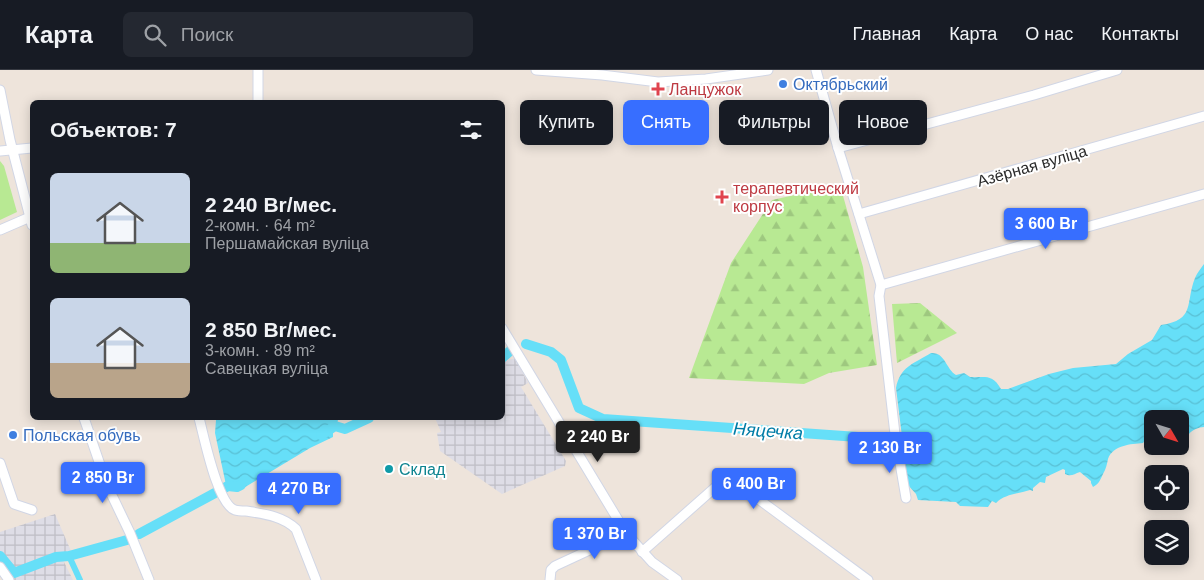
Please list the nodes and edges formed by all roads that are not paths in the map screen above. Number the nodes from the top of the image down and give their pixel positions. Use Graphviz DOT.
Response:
graph roads {
  1 [pos="258,70"];
  2 [pos="536,70"];
  3 [pos="768,70"];
  4 [pos="816,70"];
  5 [pos="1117,70"];
  6 [pos="0,90"];
  7 [pos="258,100"];
  8 [pos="1204,116"];
  9 [pos="30,148"];
  10 [pos="838,148"];
  11 [pos="13,150"];
  12 [pos="0,151"];
  13 [pos="1204,194"];
  14 [pos="859,214"];
  15 [pos="30,217"];
  16 [pos="30,221"];
  17 [pos="0,230"];
  18 [pos="881,285"];
  19 [pos="505,333"];
  20 [pos="85,420"];
  21 [pos="200,420"];
  22 [pos="0,463"];
  23 [pos="906,498"];
  24 [pos="32,510"];
  25 [pos="626,533"];
  26 [pos="642,552"];
  27 [pos="0,567"];
  28 [pos="9,580"];
  29 [pos="149,580"];
  30 [pos="316,580"];
  31 [pos="550,580"];
  32 [pos="677,580"];
  33 [pos="868,580"];
  1 -- 7 [label="street"];
  2 -- 3 [label="street"];
  4 -- 10 [label="street"];
  5 -- 10 [label="street"];
  6 -- 11 [label="street"];
  8 -- 14 [label="street, Азёрная вуліца"];
  9 -- 11 [label="street"];
  10 -- 14 [label="street"];
  11 -- 12 [label="street"];
  11 -- 15 [label="street"];
  13 -- 18 [label="street"];
  14 -- 18 [label="street"];
  16 -- 17 [label="street"];
  18 -- 23 [label="street"];
  19 -- 25 [label="street"];
  20 -- 29 [label="street"];
  21 -- 30 [label="street"];
  22 -- 24 [label="street"];
  25 -- 26 [label="street"];
  25 -- 31 [label="street"];
  26 -- 32 [label="street"];
  26 -- 33 [label="street"];
  27 -- 28 [label="street"];
}
